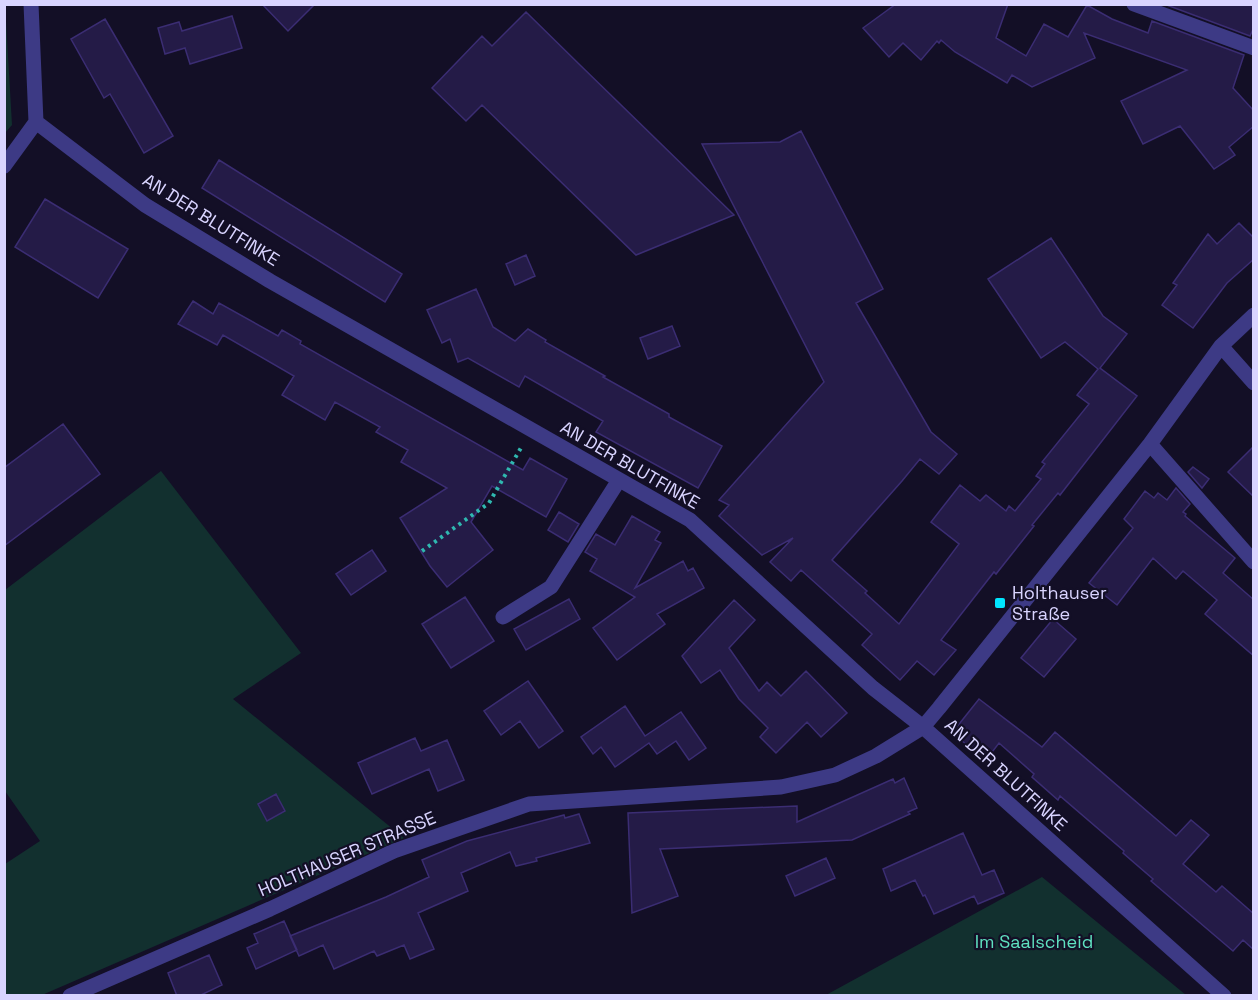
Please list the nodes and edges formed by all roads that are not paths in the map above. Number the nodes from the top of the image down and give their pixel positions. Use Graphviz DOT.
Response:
graph roads {
  1 [pos="31,4"];
  2 [pos="1134,4"];
  3 [pos="1254,48"];
  4 [pos="36,122"];
  5 [pos="4,166"];
  6 [pos="1254,315"];
  7 [pos="1221,346"];
  8 [pos="1254,383"];
  9 [pos="1150,444"];
  10 [pos="619,480"];
  11 [pos="1254,562"];
  12 [pos="503,616"];
  13 [pos="923,727"];
  14 [pos="70,996"];
  15 [pos="1224,996"];
  1 -- 4 [label="street"];
  2 -- 3 [label="street"];
  4 -- 5 [label="street"];
  4 -- 10 [label="street, AN DER BLUTFINKE"];
  6 -- 7 [label="street, HOLTHAUSER STRASSE"];
  7 -- 8 [label="street"];
  7 -- 9 [label="street, HOLTHAUSER STRASSE"];
  9 -- 11 [label="street"];
  9 -- 13 [label="street, HOLTHAUSER STRASSE"];
  10 -- 12 [label="street"];
  10 -- 13 [label="street, AN DER BLUTFINKE"];
  13 -- 14 [label="street, HOLTHAUSER STRASSE"];
  13 -- 15 [label="street, AN DER BLUTFINKE"];
}
